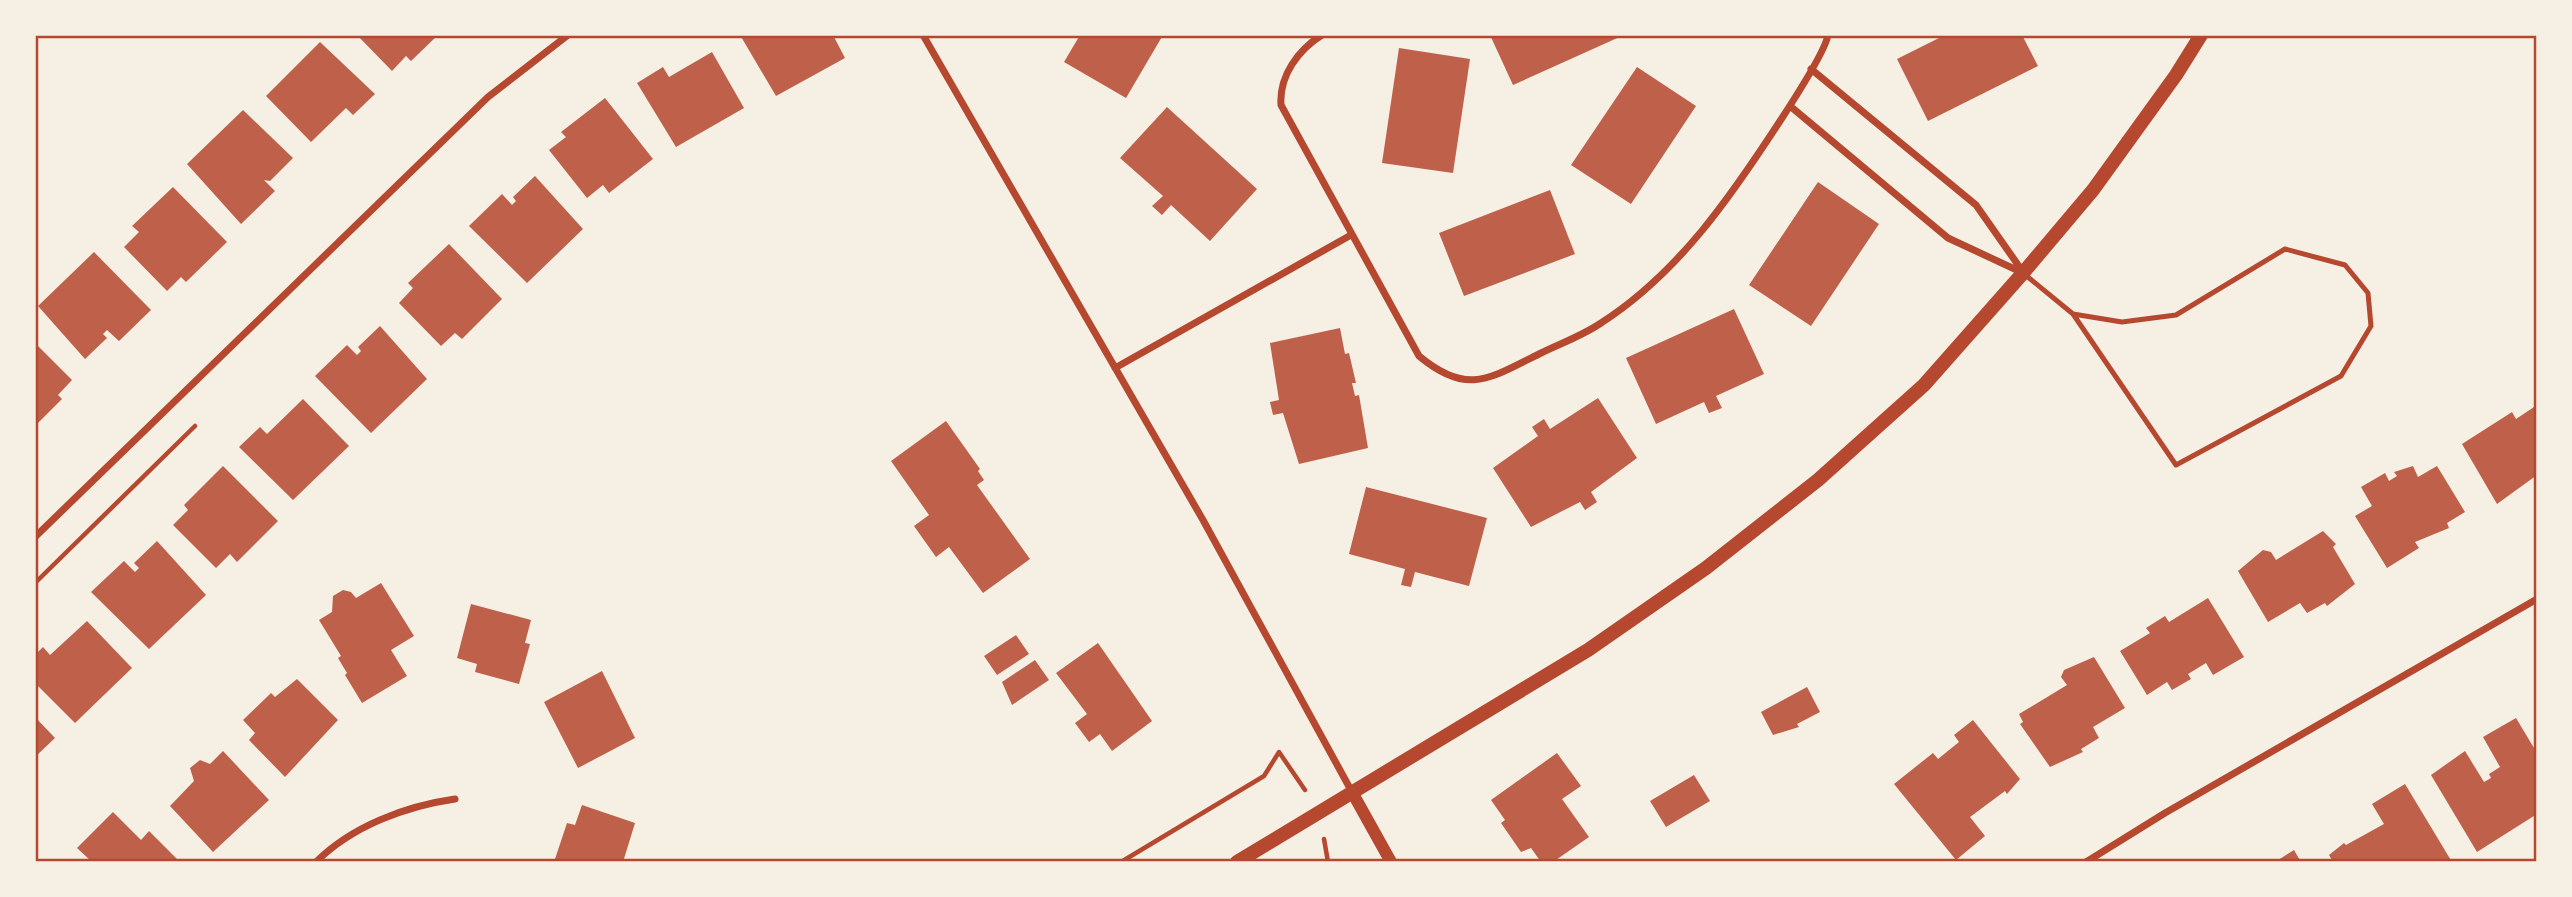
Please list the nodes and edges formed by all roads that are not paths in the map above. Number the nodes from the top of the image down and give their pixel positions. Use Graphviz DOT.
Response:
graph roads {
  1 [pos="568,35"];
  2 [pos="923,35"];
  3 [pos="1322,35"];
  4 [pos="1828,35"];
  5 [pos="2201,35"];
  6 [pos="1811,69"];
  7 [pos="1790,106"];
  8 [pos="1351,235"];
  9 [pos="2023,273"];
  10 [pos="2073,314"];
  11 [pos="1115,368"];
  12 [pos="35,537"];
  13 [pos="2537,599"];
  14 [pos="1352,792"];
  15 [pos="455,799"];
  16 [pos="316,862"];
  17 [pos="1237,862"];
  18 [pos="1391,862"];
  19 [pos="2086,862"];
  1 -- 12 [label="street"];
  2 -- 11 [label="street"];
  3 -- 8 [label="street"];
  4 -- 6 [label="street"];
  5 -- 9 [label="main road"];
  6 -- 7 [label="street"];
  6 -- 9 [label="street"];
  7 -- 8 [label="street"];
  7 -- 9 [label="street"];
  8 -- 11 [label="street"];
  9 -- 10 [label="lane"];
  9 -- 14 [label="main road"];
  10 -- 10 [label="lane"];
  11 -- 14 [label="street"];
  13 -- 19 [label="street"];
  14 -- 17 [label="main road"];
  14 -- 18 [label="street"];
  15 -- 16 [label="street"];
}
